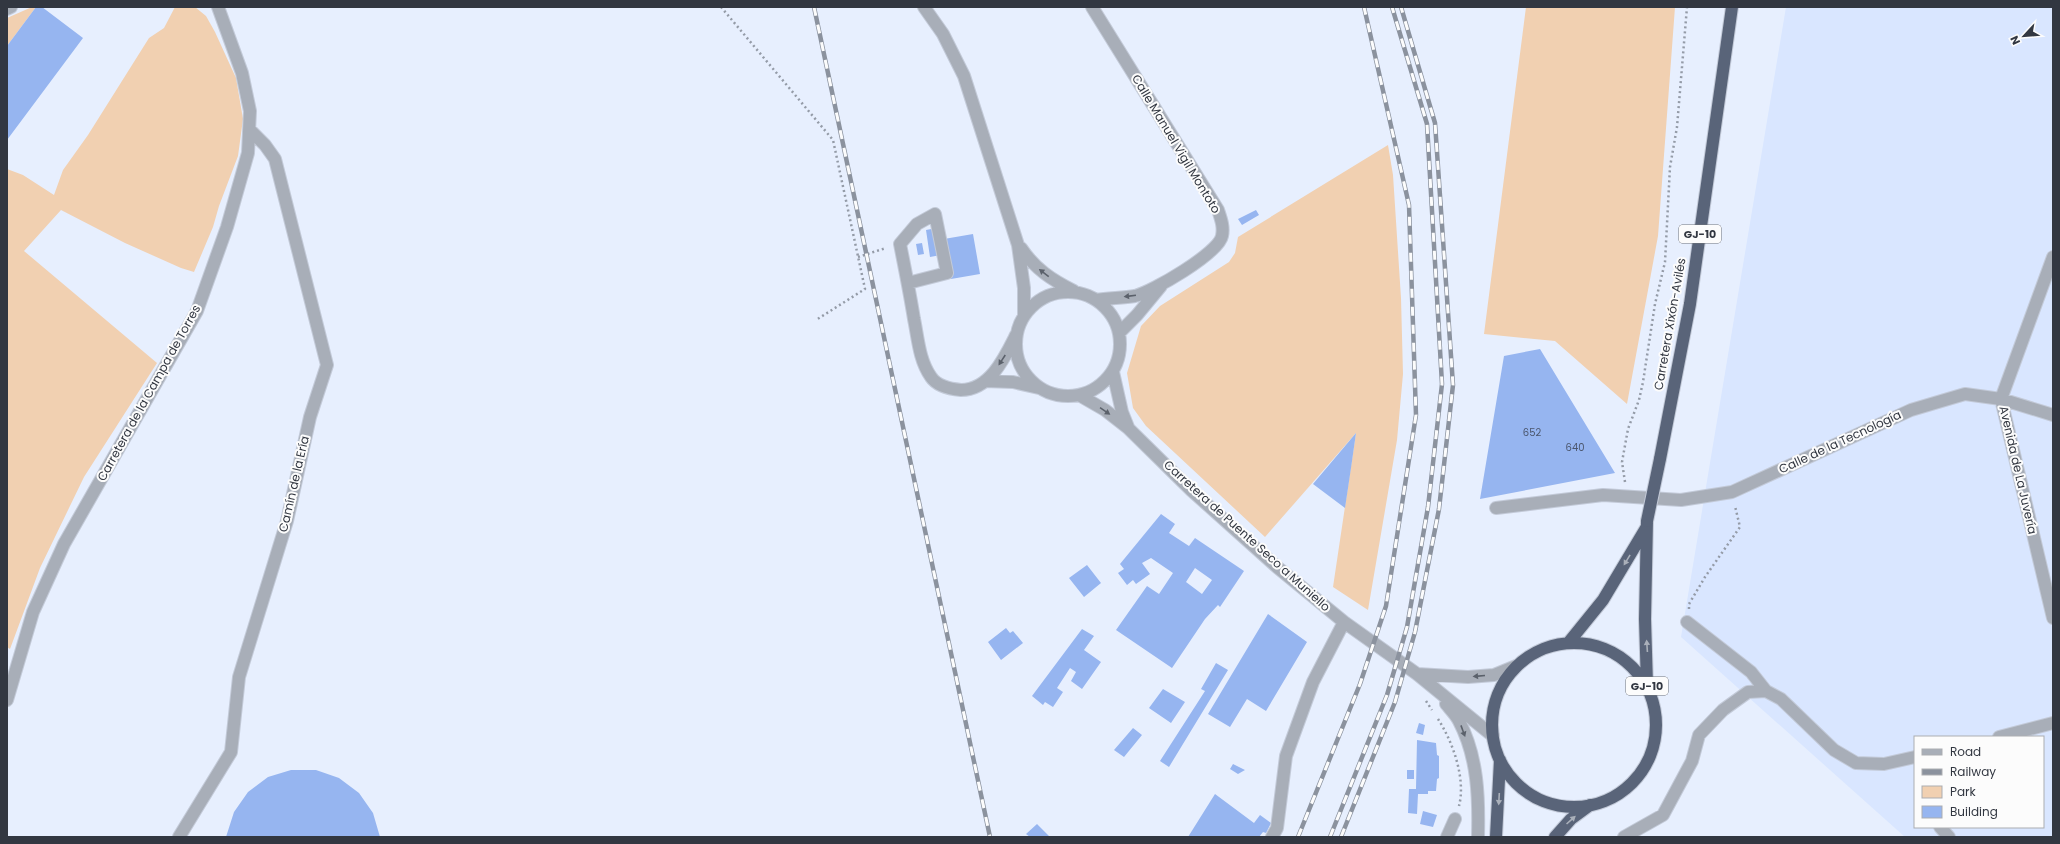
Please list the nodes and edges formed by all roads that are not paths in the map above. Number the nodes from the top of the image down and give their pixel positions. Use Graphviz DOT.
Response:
graph roads {
  1 [pos="11,7"];
  2 [pos="218,7"];
  3 [pos="924,7"];
  4 [pos="1092,7"];
  5 [pos="1732,7"];
  6 [pos="7,9"];
  7 [pos="249,128"];
  8 [pos="1018,245"];
  9 [pos="2053,257"];
  10 [pos="908,283"];
  11 [pos="1162,285"];
  12 [pos="1077,292"];
  13 [pos="1096,300"];
  14 [pos="1024,316"];
  15 [pos="1119,333"];
  16 [pos="1016,335"];
  17 [pos="1114,372"];
  18 [pos="985,381"];
  19 [pos="1040,388"];
  20 [pos="1079,395"];
  21 [pos="2001,399"];
  22 [pos="2053,415"];
  23 [pos="1128,428"];
  24 [pos="1496,508"];
  25 [pos="1647,524"];
  26 [pos="2053,618"];
  27 [pos="1344,622"];
  28 [pos="1687,622"];
  29 [pos="1569,642"];
  30 [pos="12,663"];
  31 [pos="1516,666"];
  32 [pos="1417,674"];
  33 [pos="1647,685"];
  34 [pos="1433,687"];
  35 [pos="1766,691"];
  36 [pos="7,700"];
  37 [pos="2053,724"];
  38 [pos="1493,736"];
  39 [pos="2004,736"];
  40 [pos="1914,757"];
  41 [pos="1500,760"];
  42 [pos="1590,805"];
  43 [pos="1455,819"];
  44 [pos="1941,828"];
  45 [pos="179,837"];
  46 [pos="1272,837"];
  47 [pos="1447,837"];
  48 [pos="1478,837"];
  49 [pos="1496,837"];
  50 [pos="1555,837"];
  51 [pos="1624,837"];
  52 [pos="1949,837"];
  1 -- 6 [label="street"];
  2 -- 7 [label="street, Carretera de la Campa de Torres"];
  3 -- 8 [label="street"];
  4 -- 11 [label="street, Calle Manuel Vigil Montoto"];
  5 -- 25 [label="highway, Carretera Xixón-Avilés / GJ-10, bridge"];
  7 -- 30 [label="street, Carretera de la Campa de Torres"];
  7 -- 45 [label="street, Camín de la Ería"];
  12 -- 8 [label="street, one-way"];
  8 -- 14 [label="street"];
  9 -- 21 [label="street, Avenida de La Juvería"];
  10 -- 10 [label="street"];
  10 -- 18 [label="street"];
  11 -- 13 [label="street, Calle Manuel Vigil Montoto, one-way"];
  11 -- 15 [label="street, Calle Manuel Vigil Montoto"];
  12 -- 13 [label="street"];
  12 -- 14 [label="street"];
  13 -- 15 [label="street"];
  14 -- 16 [label="street"];
  15 -- 17 [label="street"];
  16 -- 18 [label="street, one-way"];
  16 -- 19 [label="street"];
  17 -- 20 [label="street"];
  17 -- 23 [label="street, Carretera de Puente Seco a Muniello"];
  18 -- 19 [label="street"];
  19 -- 20 [label="street"];
  20 -- 23 [label="street, one-way"];
  21 -- 22 [label="street, Calle de la Tecnología"];
  21 -- 24 [label="street, Calle de la Tecnología"];
  21 -- 26 [label="street, Avenida de La Juvería"];
  23 -- 27 [label="street, Carretera de Puente Seco a Muniello"];
  25 -- 29 [label="highway, Carretera Xixón-Avilés / GJ-10, one-way"];
  33 -- 25 [label="highway, Carretera Xixón-Avilés / GJ-10, one-way"];
  27 -- 32 [label="street, Carretera de Puente Seco a Muniello"];
  27 -- 46 [label="street"];
  28 -- 35 [label="street"];
  29 -- 31 [label="highway, GJ-10"];
  29 -- 33 [label="highway, GJ-10"];
  30 -- 36 [label="street, Carretera de la Campa de Torres"];
  31 -- 32 [label="street, one-way"];
  31 -- 38 [label="highway, GJ-10"];
  32 -- 34 [label="street, Carretera de Puente Seco a Muniello"];
  33 -- 42 [label="highway, GJ-10"];
  34 -- 38 [label="street"];
  34 -- 48 [label="street, one-way"];
  35 -- 40 [label="street"];
  35 -- 51 [label="street"];
  37 -- 39 [label="street"];
  38 -- 41 [label="highway, GJ-10"];
  41 -- 42 [label="highway, GJ-10"];
  41 -- 49 [label="highway, GJ-10, one-way"];
  50 -- 42 [label="highway, GJ-10, one-way"];
  43 -- 47 [label="street"];
  44 -- 52 [label="street"];
}
